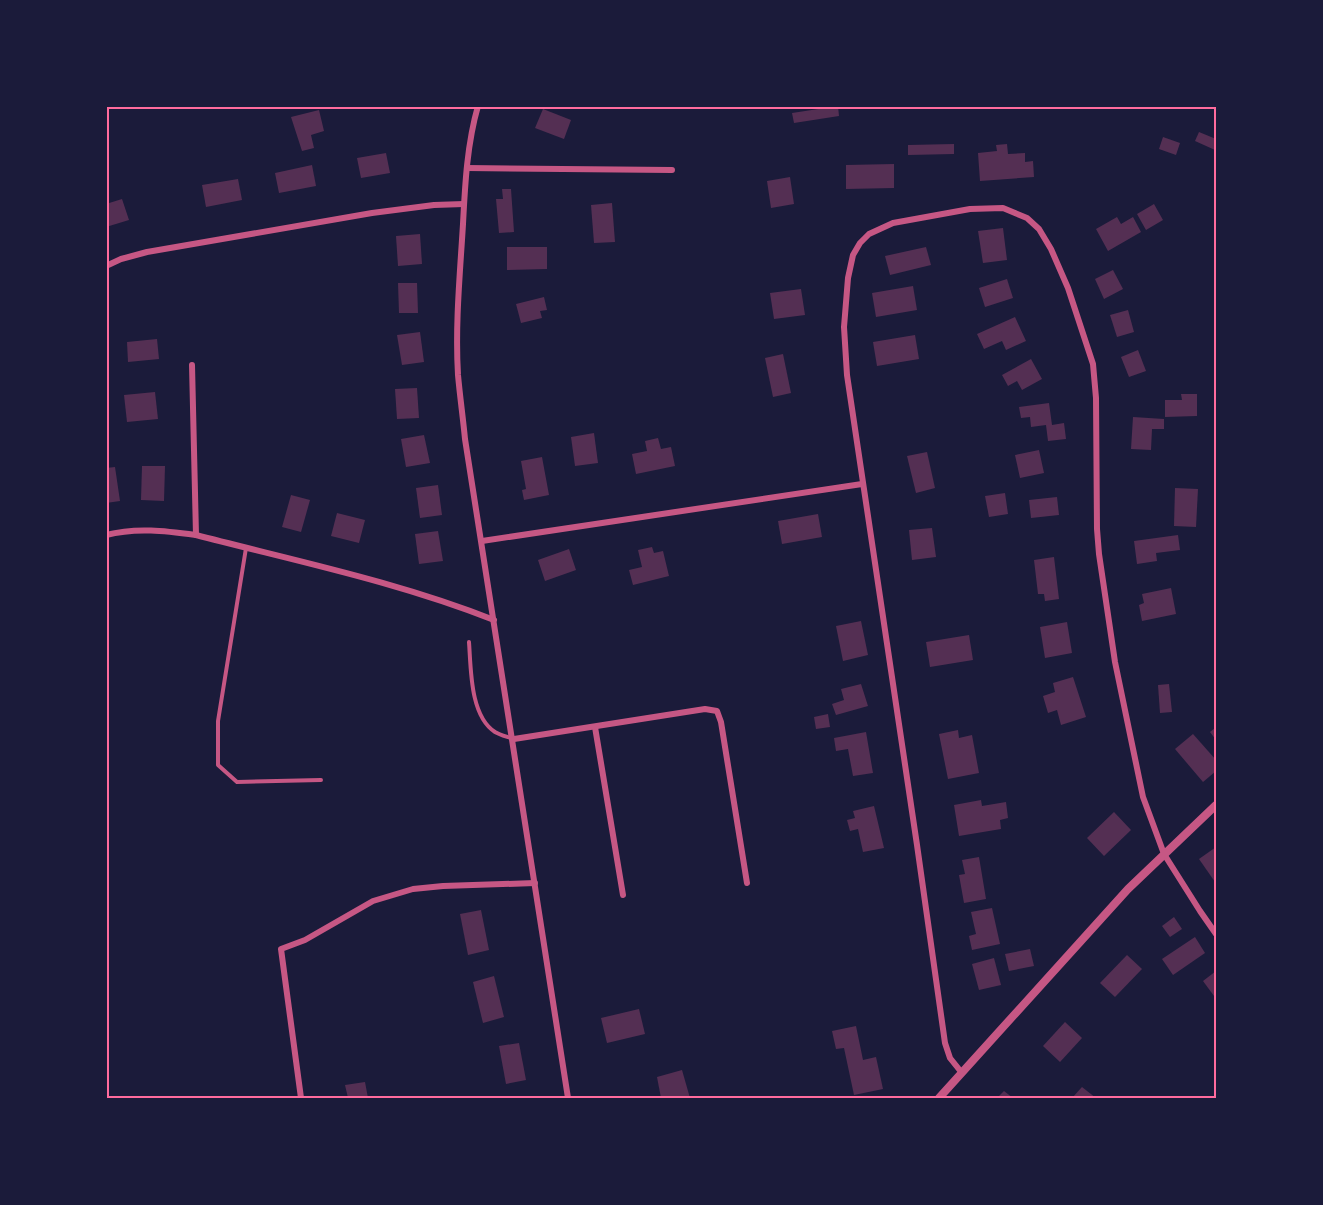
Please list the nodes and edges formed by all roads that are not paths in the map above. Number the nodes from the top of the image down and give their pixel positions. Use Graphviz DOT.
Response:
graph roads {
  1 [pos="478,106"];
  2 [pos="467,168"];
  3 [pos="672,170"];
  4 [pos="464,204"];
  5 [pos="106,266"];
  6 [pos="192,365"];
  7 [pos="862,484"];
  8 [pos="106,535"];
  9 [pos="195,535"];
  10 [pos="482,541"];
  11 [pos="246,548"];
  12 [pos="494,620"];
  13 [pos="469,642"];
  14 [pos="595,727"];
  15 [pos="514,739"];
  16 [pos="321,780"];
  17 [pos="1216,805"];
  18 [pos="1164,854"];
  19 [pos="535,883"];
  20 [pos="747,883"];
  21 [pos="622,895"];
  22 [pos="1216,934"];
  23 [pos="962,1073"];
  24 [pos="301,1098"];
  25 [pos="568,1098"];
  26 [pos="939,1098"];
  1 -- 2 [label="street"];
  2 -- 3 [label="street"];
  2 -- 4 [label="street"];
  4 -- 5 [label="street"];
  4 -- 10 [label="street"];
  6 -- 9 [label="street"];
  7 -- 10 [label="street"];
  7 -- 18 [label="street"];
  7 -- 23 [label="street"];
  8 -- 9 [label="street"];
  9 -- 11 [label="street"];
  10 -- 12 [label="street"];
  11 -- 12 [label="street"];
  11 -- 16 [label="lane"];
  12 -- 15 [label="street"];
  13 -- 15 [label="lane"];
  14 -- 15 [label="street"];
  14 -- 20 [label="street"];
  14 -- 21 [label="street"];
  15 -- 19 [label="street"];
  17 -- 18 [label="street"];
  18 -- 22 [label="street"];
  18 -- 23 [label="street"];
  19 -- 24 [label="street"];
  19 -- 25 [label="street"];
  23 -- 26 [label="street"];
}
